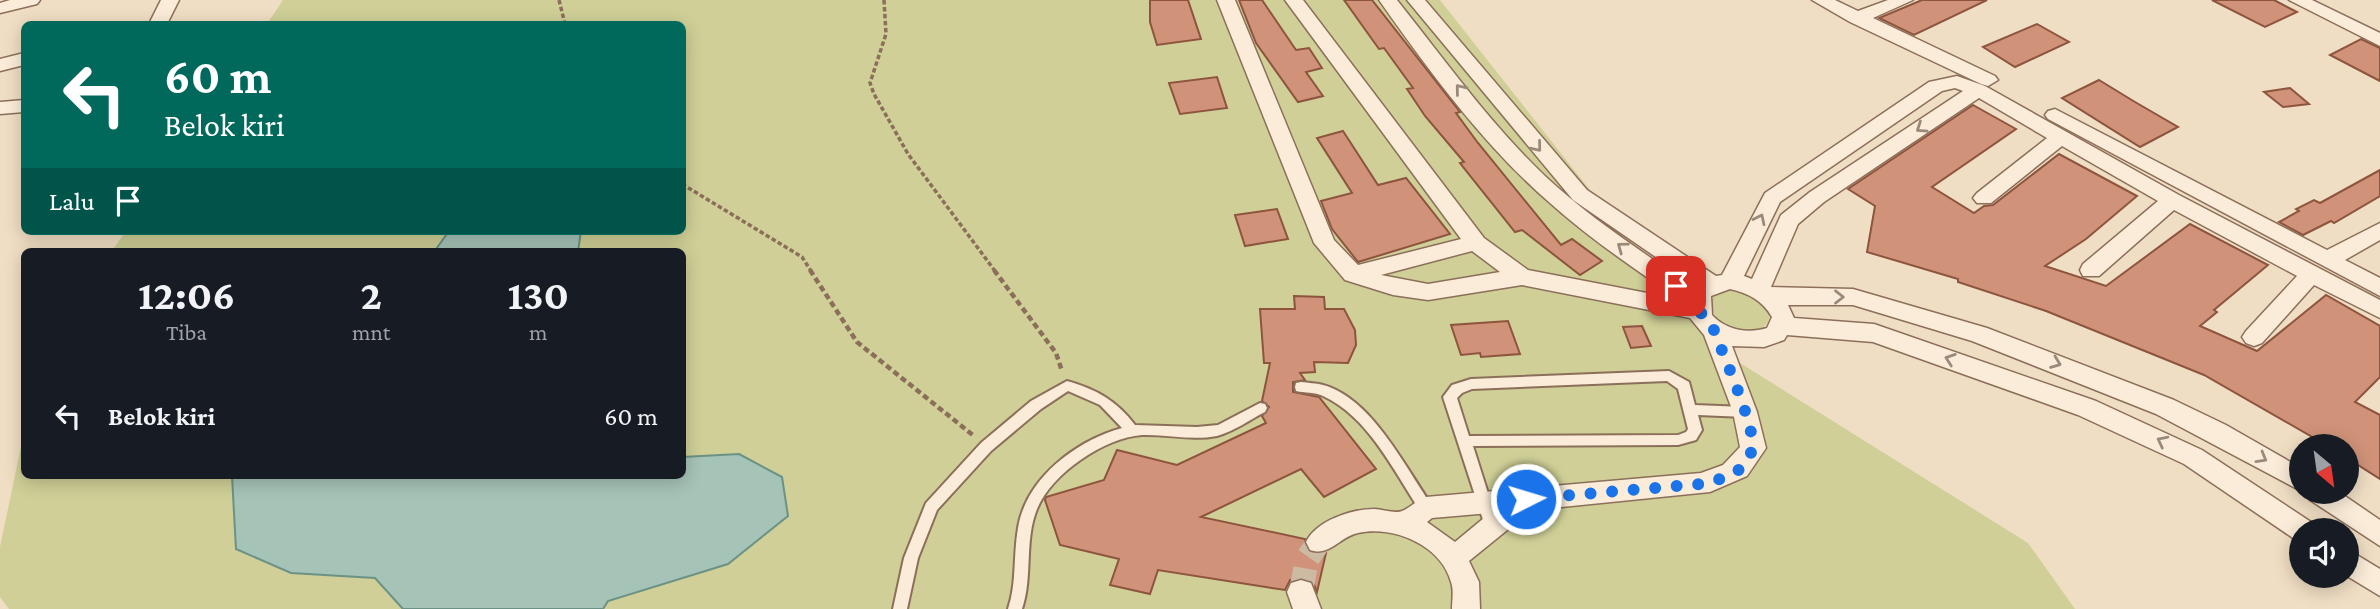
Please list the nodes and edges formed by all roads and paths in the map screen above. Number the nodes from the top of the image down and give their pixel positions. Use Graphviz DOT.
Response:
graph roads {
  1 [pos="31,0"];
  2 [pos="170,0"];
  3 [pos="559,0"];
  4 [pos="884,0"];
  5 [pos="1226,0"];
  6 [pos="1294,0"];
  7 [pos="1388,0"];
  8 [pos="1416,0"];
  9 [pos="1821,0"];
  10 [pos="1904,0"];
  11 [pos="2298,0"];
  12 [pos="0,8"];
  13 [pos="1856,18"];
  14 [pos="160,21"];
  15 [pos="564,21"];
  16 [pos="2380,40"];
  17 [pos="21,60"];
  18 [pos="0,65"];
  19 [pos="1978,90"];
  20 [pos="21,106"];
  21 [pos="0,108"];
  22 [pos="2062,136"];
  23 [pos="686,186"];
  24 [pos="1984,198"];
  25 [pos="2172,200"];
  26 [pos="2380,230"];
  27 [pos="1476,243"];
  28 [pos="2320,266"];
  29 [pos="2091,270"];
  30 [pos="1353,274"];
  31 [pos="1522,277"];
  32 [pos="2380,288"];
  33 [pos="1765,293"];
  34 [pos="1709,294"];
  35 [pos="2380,310"];
  36 [pos="1782,326"];
  37 [pos="1714,330"];
  38 [pos="2254,337"];
  39 [pos="1067,386"];
  40 [pos="1301,387"];
  41 [pos="1260,408"];
  42 [pos="1690,411"];
  43 [pos="1745,412"];
  44 [pos="1132,431"];
  45 [pos="1464,442"];
  46 [pos="986,447"];
  47 [pos="2289,474"];
  48 [pos="1526,499"];
  49 [pos="1483,501"];
  50 [pos="2336,504"];
  51 [pos="1426,508"];
  52 [pos="2289,521"];
  53 [pos="1404,524"];
  54 [pos="1492,528"];
  55 [pos="2380,535"];
  56 [pos="1319,542"];
  57 [pos="1453,559"];
  58 [pos="2359,569"];
  59 [pos="2380,584"];
  60 [pos="900,609"];
  61 [pos="1015,609"];
  62 [pos="1466,609"];
  1 -- 12 [label="street"];
  2 -- 14 [label="street"];
  3 -- 15 [label="path"];
  4 -- 39 [label="path"];
  5 -- 30 [label="street"];
  6 -- 27 [label="street"];
  34 -- 7 [label="street, one-way"];
  8 -- 34 [label="street, one-way"];
  9 -- 13 [label="street"];
  10 -- 13 [label="street"];
  11 -- 16 [label="street"];
  13 -- 28 [label="street"];
  17 -- 18 [label="street"];
  19 -- 22 [label="street"];
  19 -- 33 [label="street, one-way"];
  34 -- 19 [label="street, one-way"];
  20 -- 21 [label="street"];
  22 -- 24 [label="street"];
  22 -- 25 [label="street"];
  23 -- 46 [label="path"];
  25 -- 28 [label="street"];
  25 -- 29 [label="street"];
  26 -- 28 [label="street"];
  27 -- 30 [label="street"];
  27 -- 31 [label="street"];
  28 -- 32 [label="street"];
  28 -- 35 [label="street"];
  28 -- 38 [label="street"];
  30 -- 31 [label="street"];
  31 -- 34 [label="street"];
  33 -- 34 [label="street"];
  33 -- 36 [label="street"];
  33 -- 47 [label="street, one-way"];
  34 -- 37 [label="street"];
  36 -- 37 [label="street"];
  52 -- 36 [label="street, one-way"];
  37 -- 43 [label="street"];
  39 -- 44 [label="lane"];
  39 -- 46 [label="lane"];
  40 -- 51 [label="lane"];
  41 -- 44 [label="lane"];
  42 -- 43 [label="lane"];
  42 -- 45 [label="lane"];
  42 -- 45 [label="lane"];
  43 -- 48 [label="street"];
  44 -- 61 [label="lane"];
  45 -- 49 [label="lane"];
  46 -- 60 [label="lane"];
  48 -- 49 [label="street"];
  48 -- 54 [label="street"];
  49 -- 51 [label="street"];
  49 -- 54 [label="lane"];
  50 -- 55 [label="street"];
  51 -- 53 [label="street"];
  53 -- 56 [label="street"];
  53 -- 57 [label="street"];
  54 -- 57 [label="street"];
  57 -- 62 [label="street"];
  58 -- 59 [label="street"];
}
